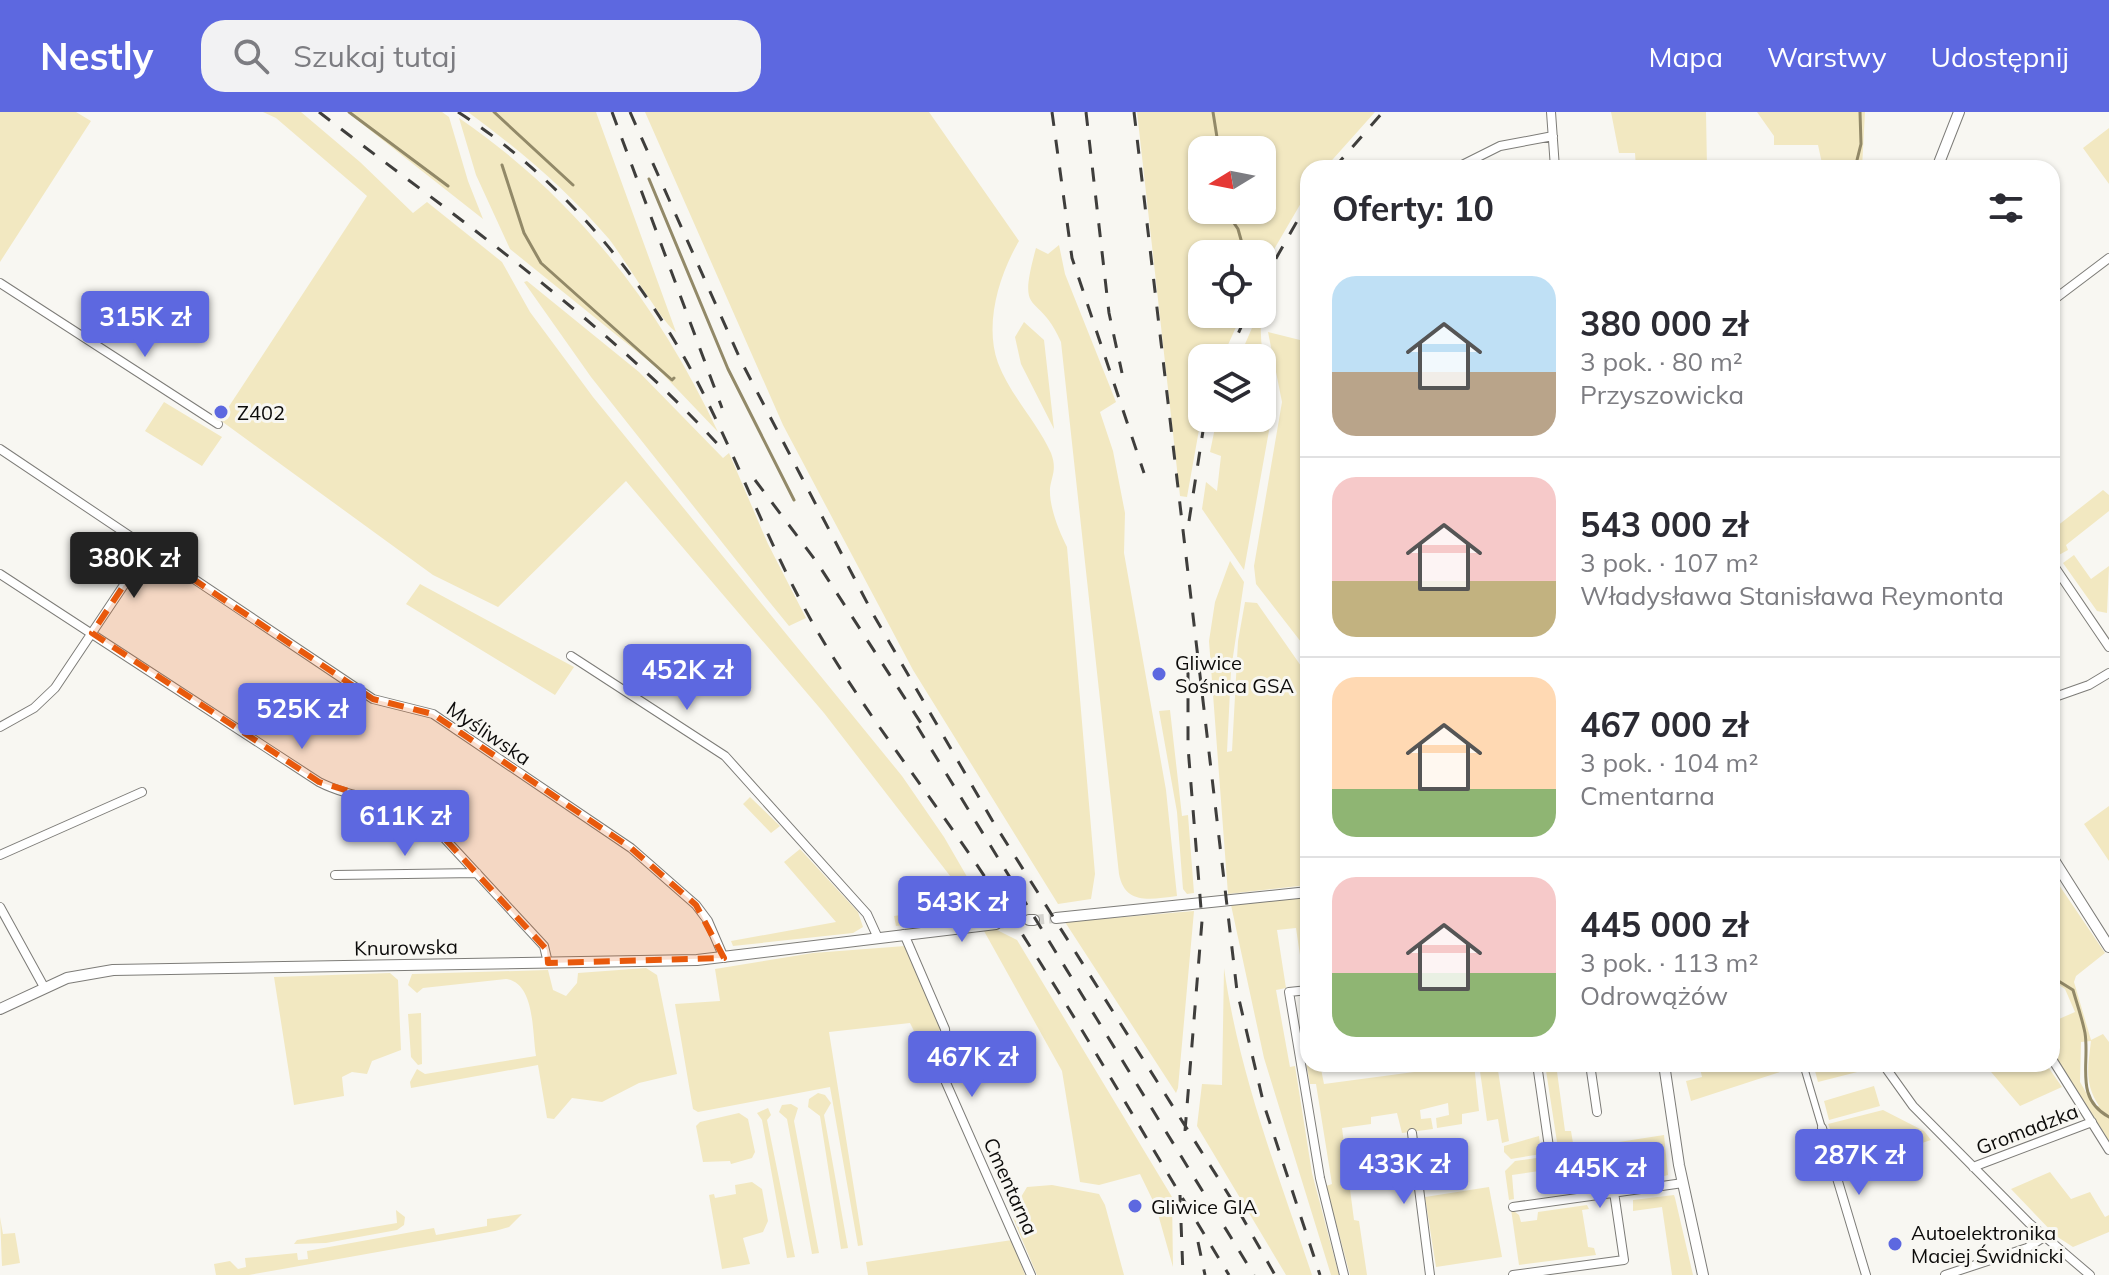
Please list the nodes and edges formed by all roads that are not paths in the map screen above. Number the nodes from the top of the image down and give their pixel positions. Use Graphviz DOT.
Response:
graph roads {
  1 [pos="1551,112"];
  2 [pos="1959,112"];
  3 [pos="1553,136"];
  4 [pos="1472,160"];
  5 [pos="1554,160"];
  6 [pos="1940,160"];
  7 [pos="2109,258"];
  8 [pos="0,283"];
  9 [pos="2060,295"];
  10 [pos="218,424"];
  11 [pos="0,449"];
  12 [pos="148,549"];
  13 [pos="0,574"];
  14 [pos="2060,575"];
  15 [pos="92,633"];
  16 [pos="2109,647"];
  17 [pos="571,656"];
  18 [pos="2109,673"];
  19 [pos="2060,695"];
  20 [pos="0,727"];
  21 [pos="142,792"];
  22 [pos="0,855"];
  23 [pos="2060,870"];
  24 [pos="477,873"];
  25 [pos="335,875"];
  26 [pos="1300,893"];
  27 [pos="0,907"];
  28 [pos="1056,918"];
  29 [pos="996,924"];
  30 [pos="904,934"];
  31 [pos="878,938"];
  32 [pos="2109,947"];
  33 [pos="724,958"];
  34 [pos="548,963"];
  35 [pos="44,987"];
  36 [pos="1300,991"];
  37 [pos="0,1009"];
  38 [pos="1300,1039"];
  39 [pos="1307,1072"];
  40 [pos="1538,1072"];
  41 [pos="1591,1072"];
  42 [pos="1665,1072"];
  43 [pos="1805,1072"];
  44 [pos="1889,1072"];
  45 [pos="2060,1072"];
  46 [pos="1597,1112"];
  47 [pos="2092,1122"];
  48 [pos="1822,1128"];
  49 [pos="1412,1133"];
  50 [pos="2109,1150"];
  51 [pos="1550,1154"];
  52 [pos="1973,1167"];
  53 [pos="1683,1183"];
  54 [pos="1614,1192"];
  55 [pos="1513,1207"];
  56 [pos="2044,1237"];
  57 [pos="1031,1275"];
  58 [pos="1344,1275"];
  59 [pos="1430,1275"];
  60 [pos="1513,1275"];
  61 [pos="1703,1275"];
  62 [pos="1866,1275"];
  63 [pos="1945,1275"];
  64 [pos="2090,1275"];
  1 -- 3 [label="street"];
  2 -- 6 [label="street"];
  3 -- 4 [label="street"];
  3 -- 5 [label="street"];
  7 -- 9 [label="street"];
  8 -- 10 [label="street"];
  11 -- 12 [label="street, Myśliwska"];
  12 -- 15 [label="street"];
  12 -- 33 [label="street, Myśliwska"];
  13 -- 15 [label="street"];
  14 -- 16 [label="street"];
  15 -- 20 [label="street"];
  15 -- 24 [label="street"];
  17 -- 31 [label="street"];
  18 -- 19 [label="street"];
  21 -- 22 [label="street"];
  23 -- 32 [label="street"];
  24 -- 25 [label="street"];
  24 -- 34 [label="street"];
  26 -- 28 [label="street"];
  27 -- 35 [label="street"];
  29 -- 30 [label="street, Knurowska"];
  30 -- 31 [label="street, Knurowska"];
  30 -- 57 [label="street, Cmentarna"];
  31 -- 33 [label="street, Knurowska"];
  33 -- 34 [label="street, Knurowska"];
  34 -- 35 [label="street, Knurowska"];
  35 -- 37 [label="street, Knurowska"];
  36 -- 38 [label="street"];
  39 -- 58 [label="street"];
  40 -- 51 [label="street"];
  41 -- 46 [label="street"];
  42 -- 53 [label="street"];
  43 -- 48 [label="street"];
  44 -- 52 [label="street"];
  45 -- 47 [label="street"];
  47 -- 50 [label="street"];
  47 -- 52 [label="street, Gromadzka"];
  48 -- 62 [label="street"];
  49 -- 59 [label="street"];
  52 -- 56 [label="street"];
  53 -- 54 [label="street"];
  53 -- 61 [label="street"];
  54 -- 55 [label="street"];
  54 -- 60 [label="street"];
  56 -- 63 [label="street"];
  56 -- 64 [label="street"];
}
